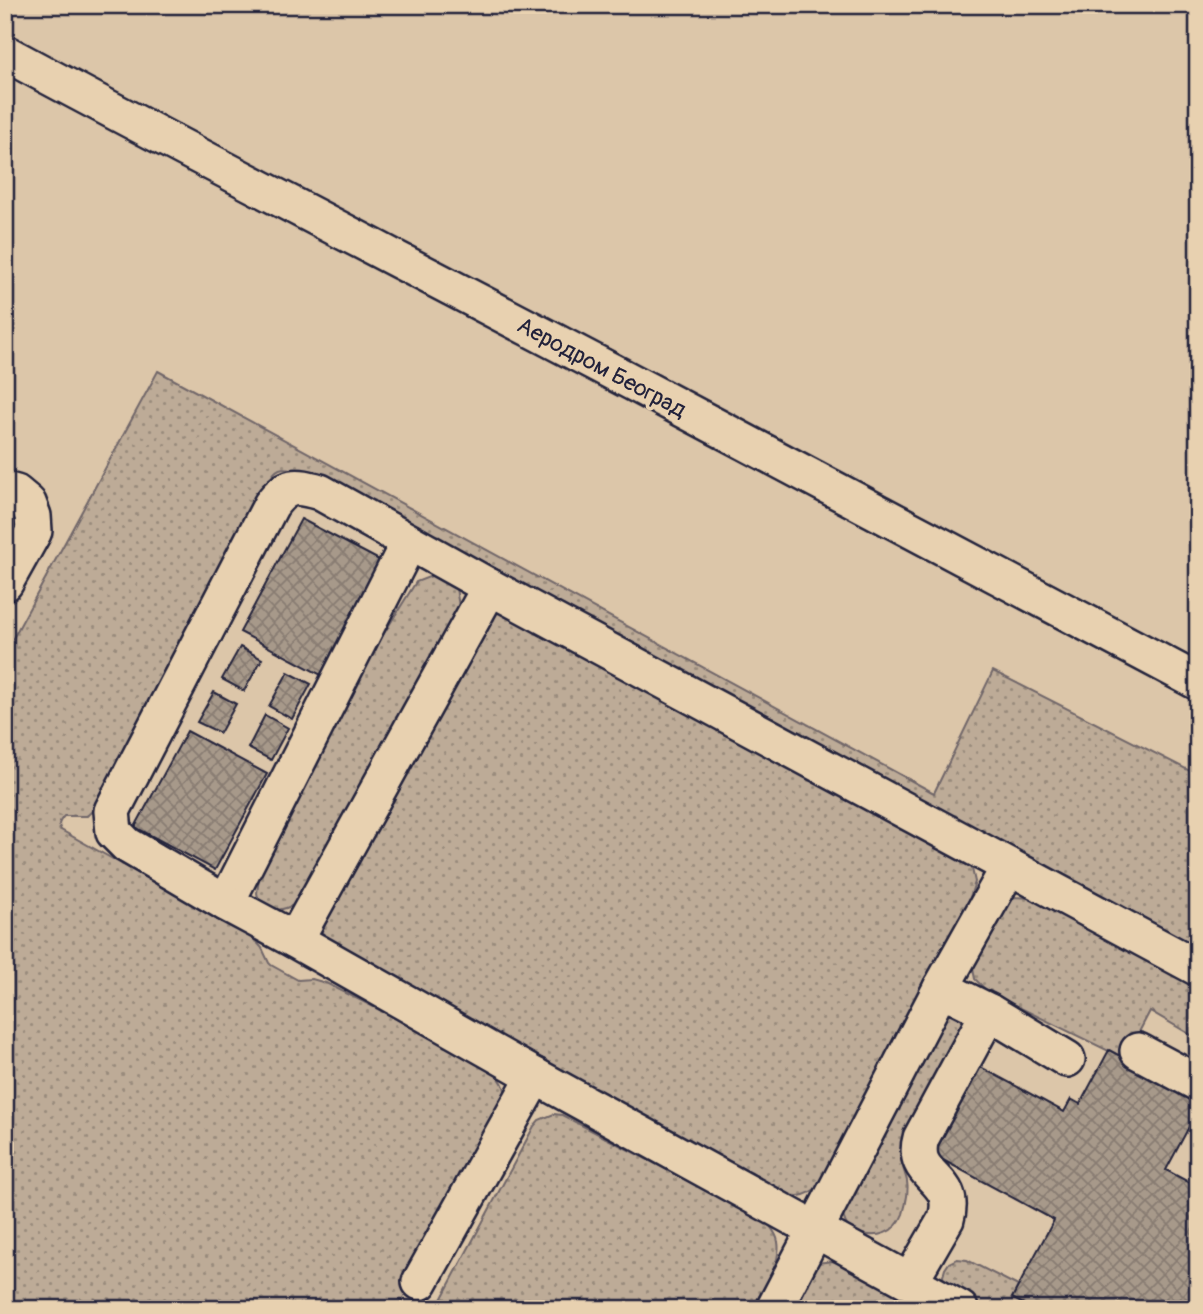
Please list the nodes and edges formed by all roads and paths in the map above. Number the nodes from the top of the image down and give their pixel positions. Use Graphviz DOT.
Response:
graph roads {
  1 [pos="5,53"];
  2 [pos="5,491"];
  3 [pos="409,542"];
  4 [pos="5,583"];
  5 [pos="490,587"];
  6 [pos="1198,682"];
  7 [pos="1009,867"];
  8 [pos="226,903"];
  9 [pos="295,940"];
  10 [pos="1198,968"];
  11 [pos="941,988"];
  12 [pos="989,1012"];
  13 [pos="1138,1051"];
  14 [pos="1067,1059"];
  15 [pos="535,1076"];
  16 [pos="1198,1083"];
  17 [pos="816,1229"];
  18 [pos="910,1281"];
  19 [pos="420,1282"];
  20 [pos="774,1309"];
  21 [pos="961,1309"];
  1 -- 6 [label="street, Аеродром Београд"];
  2 -- 4 [label="street"];
  3 -- 5 [label="street"];
  3 -- 8 [label="street"];
  3 -- 8 [label="street"];
  5 -- 7 [label="street"];
  5 -- 9 [label="street"];
  7 -- 10 [label="street"];
  7 -- 11 [label="street"];
  8 -- 9 [label="street"];
  9 -- 15 [label="street"];
  11 -- 12 [label="street"];
  11 -- 17 [label="street"];
  12 -- 14 [label="street"];
  12 -- 18 [label="street"];
  13 -- 16 [label="street"];
  15 -- 17 [label="street"];
  15 -- 19 [label="street"];
  17 -- 18 [label="street"];
  17 -- 20 [label="street"];
  18 -- 21 [label="street"];
}
